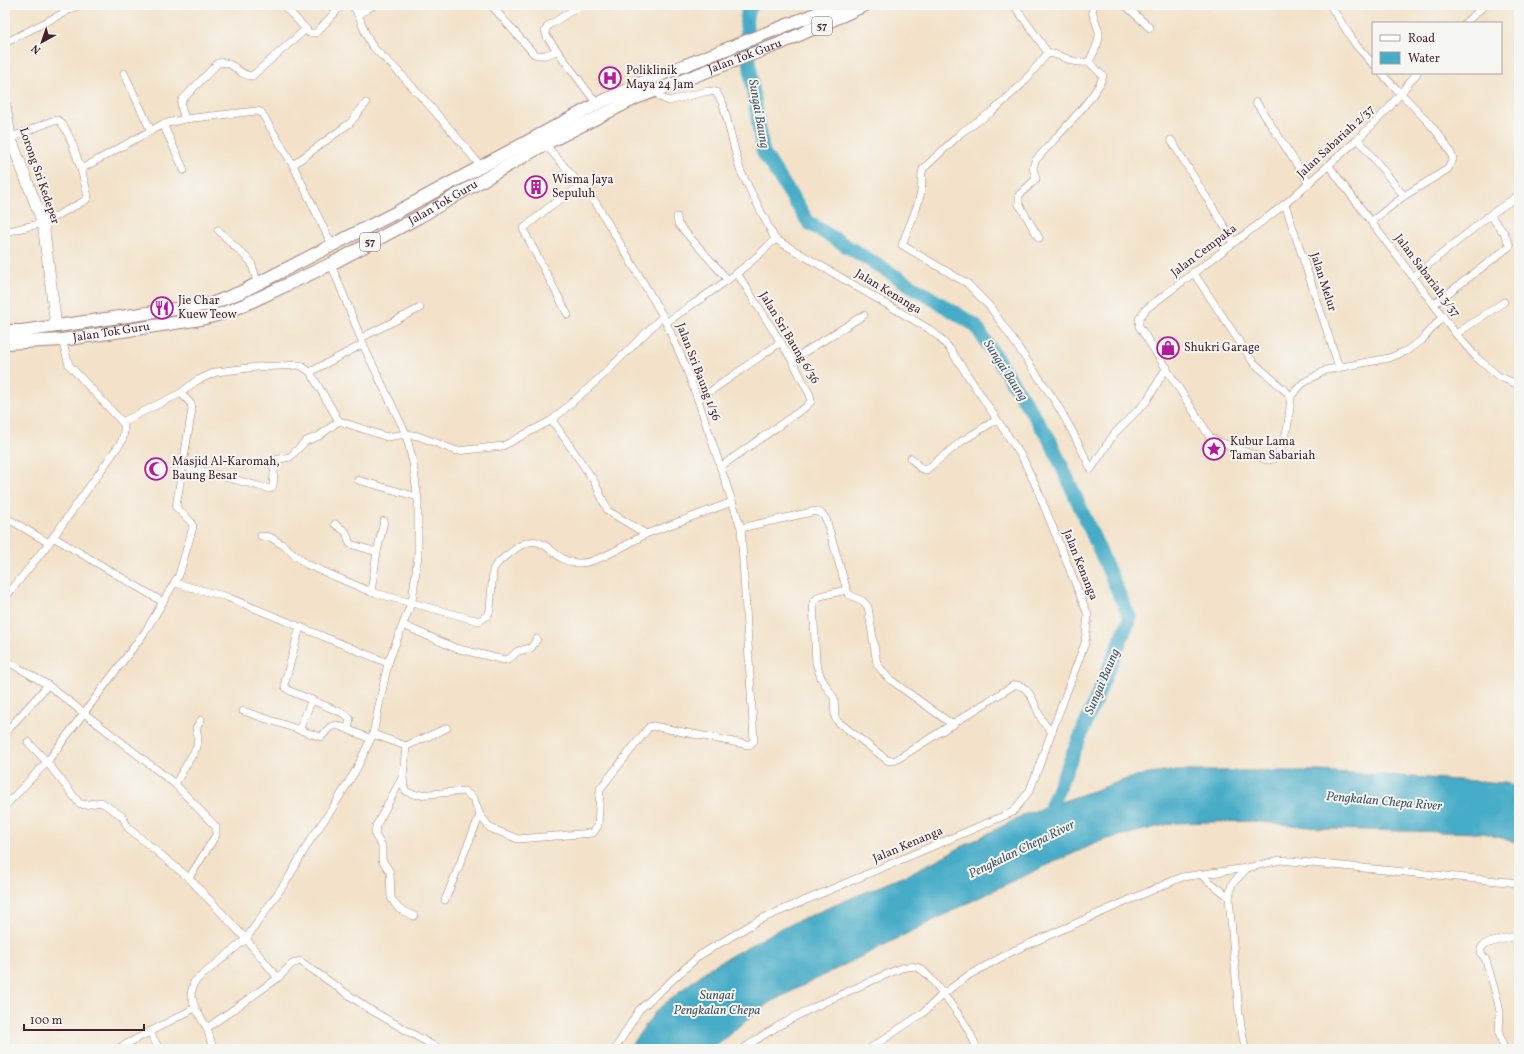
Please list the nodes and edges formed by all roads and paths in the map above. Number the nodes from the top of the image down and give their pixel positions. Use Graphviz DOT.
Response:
graph roads {
  1 [pos="79,5"];
  2 [pos="283,5"];
  3 [pos="342,5"];
  4 [pos="352,5"];
  5 [pos="374,5"];
  6 [pos="491,5"];
  7 [pos="581,5"];
  8 [pos="838,5"];
  9 [pos="865,5"];
  10 [pos="1014,5"];
  11 [pos="1093,5"];
  12 [pos="1125,5"];
  13 [pos="1330,5"];
  14 [pos="1485,5"];
  15 [pos="359,14"];
  16 [pos="1466,22"];
  17 [pos="1150,28"];
  18 [pos="306,29"];
  19 [pos="5,43"];
  20 [pos="557,50"];
  21 [pos="1048,53"];
  22 [pos="1089,62"];
  23 [pos="1372,63"];
  24 [pos="124,73"];
  25 [pos="1382,74"];
  26 [pos="1415,74"];
  27 [pos="658,88"];
  28 [pos="1400,94"];
  29 [pos="1256,102"];
  30 [pos="366,103"];
  31 [pos="597,104"];
  32 [pos="5,106"];
  33 [pos="185,119"];
  34 [pos="163,124"];
  35 [pos="151,131"];
  36 [pos="7,138"];
  37 [pos="1358,139"];
  38 [pos="1171,140"];
  39 [pos="545,144"];
  40 [pos="293,165"];
  41 [pos="481,166"];
  42 [pos="1328,166"];
  43 [pos="81,169"];
  44 [pos="184,170"];
  45 [pos="1309,183"];
  46 [pos="581,186"];
  47 [pos="1519,195"];
  48 [pos="1404,196"];
  49 [pos="1285,204"];
  50 [pos="1490,215"];
  51 [pos="677,217"];
  52 [pos="1372,221"];
  53 [pos="43,223"];
  54 [pos="218,230"];
  55 [pos="5,232"];
  56 [pos="354,234"];
  57 [pos="1039,238"];
  58 [pos="775,239"];
  59 [pos="1234,242"];
  60 [pos="332,245"];
  61 [pos="361,247"];
  62 [pos="331,264"];
  63 [pos="1193,272"];
  64 [pos="737,273"];
  65 [pos="1413,277"];
  66 [pos="728,280"];
  67 [pos="258,284"];
  68 [pos="1504,302"];
  69 [pos="1434,304"];
  70 [pos="420,308"];
  71 [pos="568,315"];
  72 [pos="864,315"];
  73 [pos="1443,316"];
  74 [pos="665,319"];
  75 [pos="56,326"];
  76 [pos="5,331"];
  77 [pos="1456,334"];
  78 [pos="62,340"];
  79 [pos="362,341"];
  80 [pos="781,342"];
  81 [pos="5,343"];
  82 [pos="792,360"];
  83 [pos="1167,367"];
  84 [pos="1339,367"];
  85 [pos="310,372"];
  86 [pos="1519,385"];
  87 [pos="180,393"];
  88 [pos="1291,396"];
  89 [pos="698,400"];
  90 [pos="552,420"];
  91 [pos="996,420"];
  92 [pos="339,421"];
  93 [pos="122,422"];
  94 [pos="406,434"];
  95 [pos="911,458"];
  96 [pos="184,466"];
  97 [pos="720,467"];
  98 [pos="358,480"];
  99 [pos="418,497"];
  100 [pos="732,502"];
  101 [pos="5,518"];
  102 [pos="384,522"];
  103 [pos="335,524"];
  104 [pos="741,528"];
  105 [pos="646,534"];
  106 [pos="261,536"];
  107 [pos="54,537"];
  108 [pos="49,543"];
  109 [pos="377,552"];
  110 [pos="175,583"];
  111 [pos="846,590"];
  112 [pos="371,592"];
  113 [pos="5,598"];
  114 [pos="163,602"];
  115 [pos="412,602"];
  116 [pos="403,625"];
  117 [pos="300,626"];
  118 [pos="537,639"];
  119 [pos="5,660"];
  120 [pos="388,663"];
  121 [pos="48,685"];
  122 [pos="312,700"];
  123 [pos="243,711"];
  124 [pos="85,714"];
  125 [pos="201,720"];
  126 [pos="954,725"];
  127 [pos="447,728"];
  128 [pos="348,729"];
  129 [pos="299,730"];
  130 [pos="1052,731"];
  131 [pos="5,733"];
  132 [pos="372,737"];
  133 [pos="28,742"];
  134 [pos="406,746"];
  135 [pos="47,762"];
  136 [pos="403,776"];
  137 [pos="175,784"];
  138 [pos="5,806"];
  139 [pos="480,815"];
  140 [pos="1247,868"];
  141 [pos="1201,875"];
  142 [pos="189,878"];
  143 [pos="1519,883"];
  144 [pos="1229,897"];
  145 [pos="445,900"];
  146 [pos="414,916"];
  147 [pos="1519,935"];
  148 [pos="246,939"];
  149 [pos="278,978"];
  150 [pos="943,994"];
  151 [pos="195,1008"];
  152 [pos="206,1028"];
  153 [pos="150,1032"];
  154 [pos="117,1049"];
  155 [pos="159,1049"];
  156 [pos="213,1049"];
  157 [pos="439,1049"];
  158 [pos="615,1049"];
  159 [pos="743,1049"];
  160 [pos="869,1049"];
  161 [pos="977,1049"];
  162 [pos="1245,1049"];
  163 [pos="1504,1049"];
  1 -- 19 [label="street"];
  2 -- 18 [label="street"];
  3 -- 18 [label="street"];
  4 -- 15 [label="street"];
  5 -- 15 [label="street"];
  6 -- 20 [label="street"];
  7 -- 20 [label="street"];
  8 -- 31 [label="main road, Jalan Tok Guru / 57"];
  9 -- 27 [label="main road, Jalan Tok Guru / 57"];
  10 -- 21 [label="street"];
  11 -- 22 [label="street"];
  12 -- 17 [label="street"];
  13 -- 23 [label="street"];
  14 -- 16 [label="street"];
  15 -- 41 [label="street"];
  18 -- 33 [label="street"];
  20 -- 31 [label="street"];
  21 -- 22 [label="street"];
  21 -- 83 [label="street"];
  22 -- 57 [label="street"];
  24 -- 35 [label="street"];
  25 -- 28 [label="street"];
  26 -- 28 [label="street, Jalan Sabariah 2/37"];
  27 -- 39 [label="main road, Jalan Tok Guru / 57"];
  27 -- 58 [label="street"];
  28 -- 37 [label="street, Jalan Sabariah 2/37"];
  28 -- 48 [label="street"];
  29 -- 45 [label="street"];
  30 -- 40 [label="street"];
  31 -- 41 [label="main road, Jalan Tok Guru / 57"];
  32 -- 36 [label="street, Lorong Sri Kedeper"];
  33 -- 34 [label="street"];
  33 -- 40 [label="street"];
  34 -- 35 [label="street"];
  34 -- 44 [label="street"];
  35 -- 43 [label="street"];
  36 -- 43 [label="street"];
  36 -- 53 [label="street, Lorong Sri Kedeper"];
  37 -- 42 [label="street, Jalan Sabariah 2/37"];
  37 -- 48 [label="street"];
  38 -- 59 [label="street"];
  39 -- 46 [label="street, Jalan Sri Baung 1/36"];
  39 -- 61 [label="main road, Jalan Tok Guru / 57"];
  40 -- 60 [label="street"];
  41 -- 56 [label="main road, Jalan Tok Guru / 57"];
  42 -- 45 [label="street, Jalan Sabariah 2/37"];
  42 -- 52 [label="street, Jalan Sabariah 3/37"];
  43 -- 53 [label="street"];
  45 -- 49 [label="street, Jalan Sabariah 2/37"];
  46 -- 71 [label="street"];
  46 -- 74 [label="street, Jalan Sri Baung 1/36"];
  47 -- 50 [label="street"];
  48 -- 52 [label="street"];
  49 -- 59 [label="street, Jalan Cempaka"];
  49 -- 84 [label="street, Jalan Melur"];
  50 -- 65 [label="street"];
  50 -- 69 [label="street"];
  51 -- 66 [label="street"];
  52 -- 65 [label="street, Jalan Sabariah 3/37"];
  53 -- 55 [label="street"];
  53 -- 75 [label="street, Lorong Sri Kedeper"];
  54 -- 67 [label="street"];
  56 -- 60 [label="main road, Jalan Tok Guru / 57"];
  56 -- 61 [label="main road"];
  58 -- 64 [label="street"];
  58 -- 91 [label="street, Jalan Kenanga"];
  59 -- 63 [label="street, Jalan Cempaka"];
  60 -- 67 [label="main road, Jalan Tok Guru / 57"];
  61 -- 62 [label="main road, Jalan Tok Guru / 57"];
  62 -- 78 [label="main road, Jalan Tok Guru / 57"];
  62 -- 79 [label="street"];
  63 -- 83 [label="street, Jalan Cempaka"];
  63 -- 88 [label="street"];
  64 -- 66 [label="street"];
  64 -- 80 [label="street, Jalan Sri Baung 6/36"];
  65 -- 69 [label="street, Jalan Sabariah 3/37"];
  66 -- 74 [label="street"];
  67 -- 75 [label="main road, Jalan Tok Guru / 57"];
  68 -- 77 [label="street"];
  69 -- 73 [label="street, Jalan Sabariah 3/37"];
  70 -- 79 [label="street"];
  72 -- 82 [label="street"];
  73 -- 77 [label="street, Jalan Sabariah 3/37"];
  73 -- 84 [label="street"];
  74 -- 89 [label="street, Jalan Sri Baung 1/36"];
  74 -- 90 [label="street"];
  75 -- 76 [label="main road, Jalan Tok Guru / 57"];
  77 -- 86 [label="street, Jalan Sabariah 3/37"];
  78 -- 81 [label="main road, Jalan Tok Guru / 57"];
  78 -- 93 [label="street"];
  79 -- 85 [label="street"];
  79 -- 94 [label="street"];
  80 -- 82 [label="street, Jalan Sri Baung 6/36"];
  80 -- 89 [label="street"];
  82 -- 97 [label="street, Jalan Sri Baung 6/36"];
  83 -- 88 [label="street"];
  84 -- 88 [label="street"];
  85 -- 87 [label="street"];
  85 -- 92 [label="street"];
  87 -- 93 [label="street"];
  87 -- 96 [label="street"];
  89 -- 97 [label="street, Jalan Sri Baung 1/36"];
  90 -- 94 [label="street"];
  90 -- 105 [label="street"];
  91 -- 95 [label="street"];
  91 -- 130 [label="street, Jalan Kenanga"];
  92 -- 94 [label="street"];
  92 -- 96 [label="street"];
  93 -- 107 [label="street"];
  94 -- 99 [label="street"];
  96 -- 110 [label="street"];
  97 -- 100 [label="street, Jalan Sri Baung 1/36"];
  98 -- 99 [label="street"];
  99 -- 115 [label="street"];
  100 -- 104 [label="street, Jalan Sri Baung 1/36"];
  100 -- 105 [label="street"];
  101 -- 108 [label="street"];
  102 -- 109 [label="street"];
  103 -- 109 [label="street"];
  104 -- 111 [label="street"];
  104 -- 139 [label="street, Jalan Sri Baung 1/36"];
  105 -- 115 [label="street"];
  106 -- 112 [label="street"];
  107 -- 108 [label="street"];
  107 -- 114 [label="street"];
  108 -- 113 [label="street"];
  109 -- 112 [label="street"];
  110 -- 114 [label="street"];
  110 -- 117 [label="street"];
  111 -- 126 [label="street"];
  111 -- 126 [label="street"];
  112 -- 115 [label="street"];
  114 -- 124 [label="street"];
  115 -- 116 [label="street"];
  116 -- 118 [label="street"];
  116 -- 120 [label="street"];
  117 -- 120 [label="street"];
  117 -- 122 [label="street"];
  119 -- 121 [label="street"];
  120 -- 132 [label="street"];
  121 -- 124 [label="street"];
  121 -- 131 [label="street"];
  122 -- 128 [label="street"];
  122 -- 129 [label="street"];
  123 -- 129 [label="street"];
  124 -- 135 [label="street"];
  124 -- 137 [label="street"];
  125 -- 137 [label="street"];
  126 -- 130 [label="street"];
  127 -- 134 [label="street"];
  128 -- 129 [label="street"];
  128 -- 132 [label="street"];
  130 -- 158 [label="street, Jalan Kenanga"];
  132 -- 134 [label="street"];
  132 -- 148 [label="street"];
  133 -- 135 [label="street"];
  134 -- 136 [label="street"];
  135 -- 138 [label="street"];
  135 -- 142 [label="street"];
  136 -- 139 [label="street"];
  136 -- 146 [label="street"];
  137 -- 142 [label="street"];
  139 -- 145 [label="street"];
  140 -- 141 [label="street"];
  140 -- 143 [label="street"];
  140 -- 144 [label="street"];
  141 -- 144 [label="street"];
  141 -- 150 [label="street"];
  142 -- 148 [label="street"];
  144 -- 162 [label="street"];
  147 -- 163 [label="street"];
  148 -- 149 [label="street"];
  148 -- 151 [label="street"];
  149 -- 152 [label="street"];
  149 -- 157 [label="street"];
  150 -- 159 [label="street"];
  150 -- 160 [label="street"];
  150 -- 161 [label="street"];
  151 -- 152 [label="street"];
  151 -- 153 [label="street"];
  152 -- 156 [label="street"];
  153 -- 154 [label="street"];
  153 -- 155 [label="street"];
}
